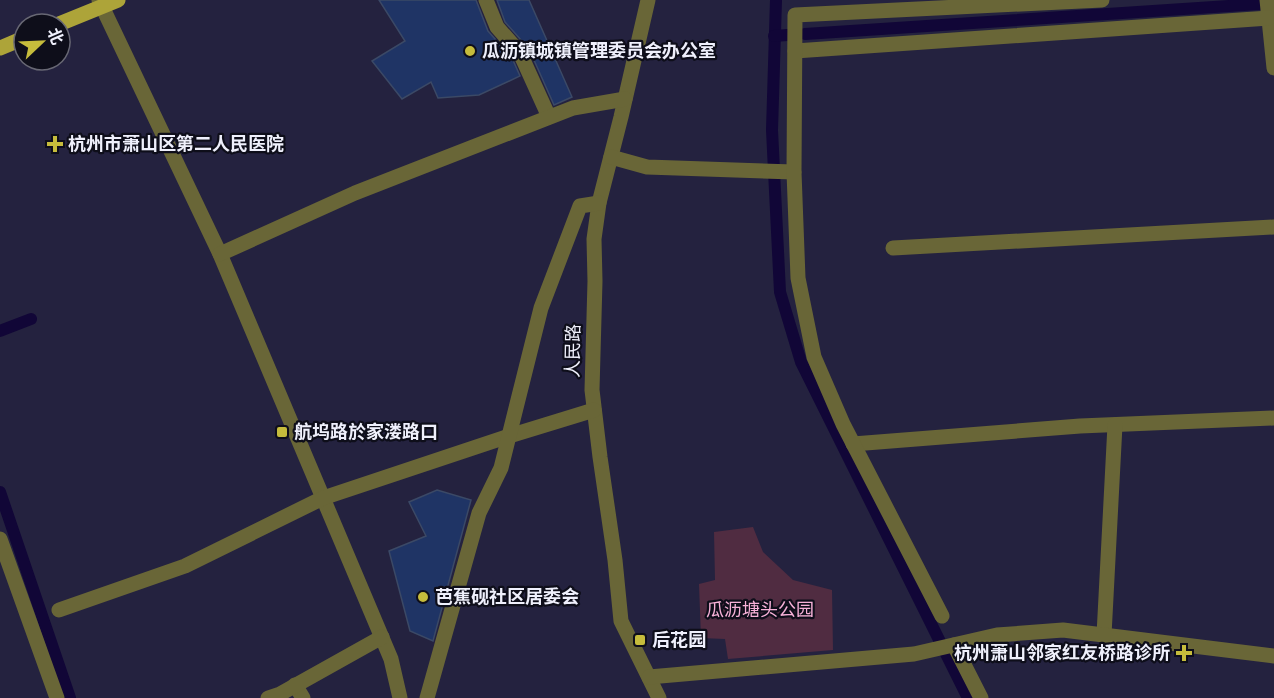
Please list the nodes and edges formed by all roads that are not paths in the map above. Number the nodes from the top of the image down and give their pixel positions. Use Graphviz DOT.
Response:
graph roads {
  1 [pos="118,0"];
  2 [pos="486,0"];
  3 [pos="648,0"];
  4 [pos="1102,0"];
  5 [pos="1267,0"];
  6 [pos="100,3"];
  7 [pos="72,17"];
  8 [pos="1271,24"];
  9 [pos="795,51"];
  10 [pos="1274,68"];
  11 [pos="625,99"];
  12 [pos="549,117"];
  13 [pos="611,157"];
  14 [pos="793,172"];
  15 [pos="599,203"];
  16 [pos="1274,227"];
  17 [pos="893,248"];
  18 [pos="220,254"];
  19 [pos="594,410"];
  20 [pos="1274,418"];
  21 [pos="1115,425"];
  22 [pos="509,436"];
  23 [pos="853,444"];
  24 [pos="323,498"];
  25 [pos="0,539"];
  26 [pos="58,610"];
  27 [pos="942,616"];
  28 [pos="1104,635"];
  29 [pos="382,636"];
  30 [pos="960,643"];
  31 [pos="1274,656"];
  32 [pos="649,677"];
  33 [pos="299,691"];
  34 [pos="57,698"];
  35 [pos="268,698"];
  36 [pos="400,698"];
  37 [pos="427,698"];
  38 [pos="659,698"];
  39 [pos="981,698"];
  1 -- 6 [label="main road"];
  2 -- 12 [label="street"];
  3 -- 11 [label="street, 人民路"];
  4 -- 9 [label="street"];
  5 -- 8 [label="street"];
  6 -- 7 [label="main road"];
  6 -- 18 [label="street"];
  8 -- 9 [label="street"];
  8 -- 10 [label="street"];
  9 -- 14 [label="street"];
  11 -- 12 [label="street"];
  11 -- 13 [label="street, 人民路"];
  12 -- 18 [label="street"];
  13 -- 14 [label="street"];
  13 -- 15 [label="street, 人民路"];
  14 -- 23 [label="street"];
  15 -- 19 [label="street, 人民路"];
  15 -- 22 [label="street"];
  16 -- 17 [label="street"];
  18 -- 24 [label="street"];
  19 -- 22 [label="street"];
  19 -- 32 [label="street, 人民路"];
  20 -- 21 [label="street"];
  21 -- 23 [label="street"];
  21 -- 28 [label="street"];
  22 -- 24 [label="street"];
  22 -- 37 [label="street"];
  23 -- 27 [label="street"];
  24 -- 26 [label="street"];
  24 -- 29 [label="street"];
  25 -- 34 [label="street"];
  28 -- 30 [label="street"];
  28 -- 31 [label="street"];
  29 -- 33 [label="street"];
  29 -- 36 [label="street"];
  30 -- 32 [label="street"];
  30 -- 39 [label="street"];
  32 -- 38 [label="street, 人民路"];
  33 -- 35 [label="street"];
}
